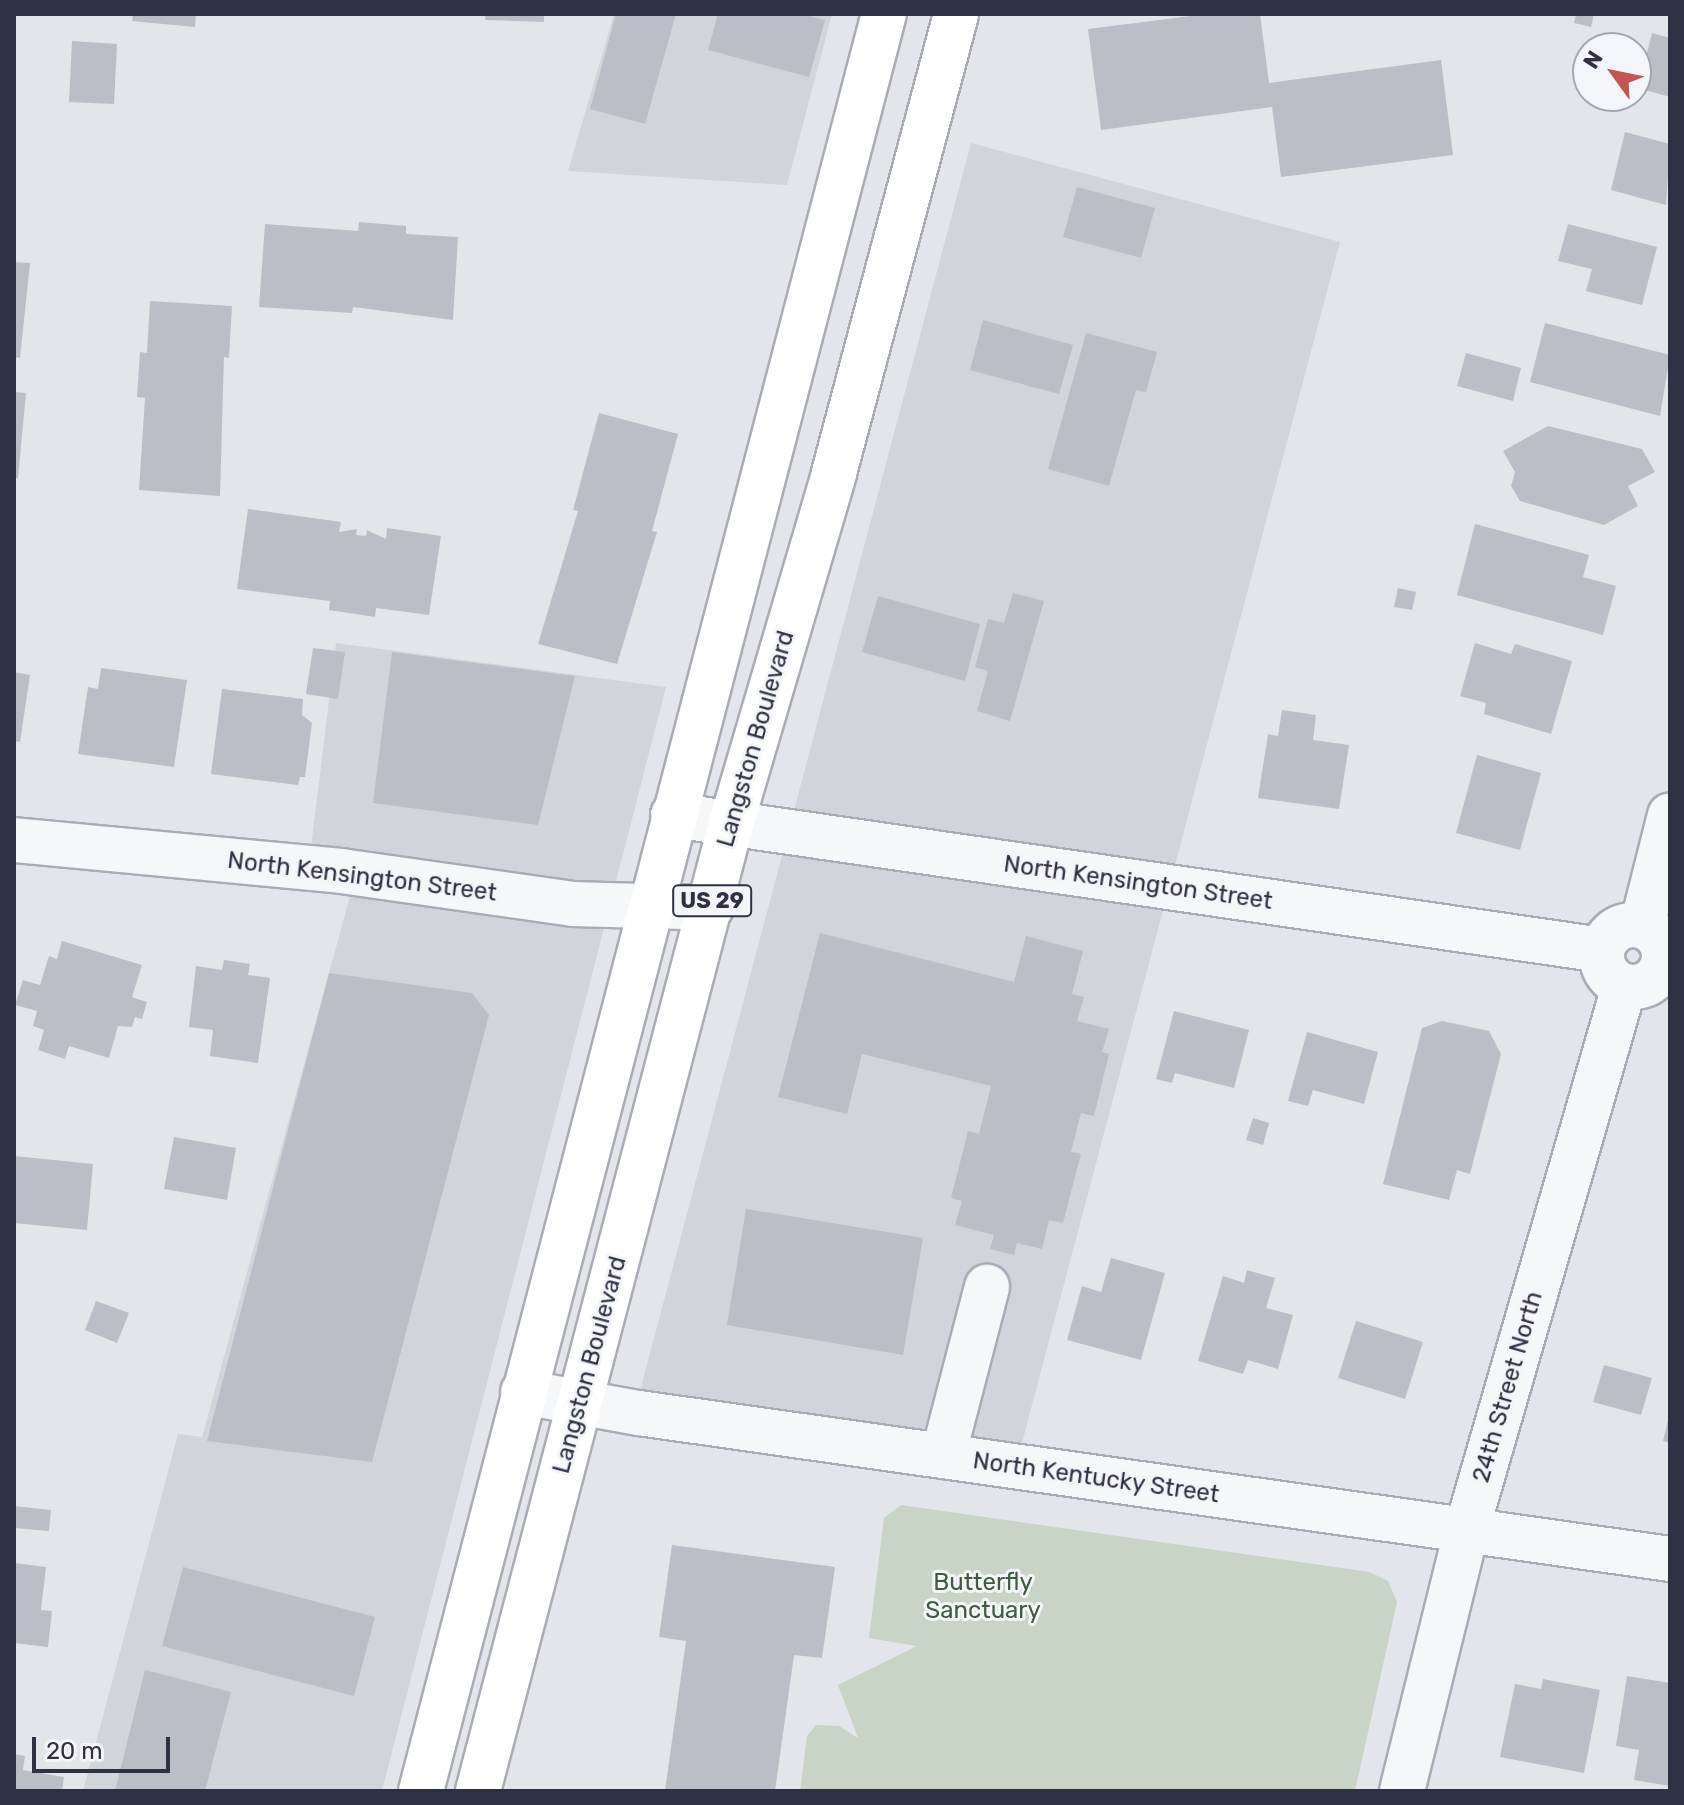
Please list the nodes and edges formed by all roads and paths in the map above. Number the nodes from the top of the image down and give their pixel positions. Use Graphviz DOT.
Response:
graph roads {
  1 [pos="884,14"];
  2 [pos="956,14"];
  3 [pos="673,815"];
  4 [pos="1670,815"];
  5 [pos="731,824"];
  6 [pos="14,840"];
  7 [pos="649,908"];
  8 [pos="711,908"];
  9 [pos="1659,948"];
  10 [pos="1613,968"];
  11 [pos="987,1287"];
  12 [pos="523,1392"];
  13 [pos="579,1404"];
  14 [pos="943,1456"];
  15 [pos="1466,1532"];
  16 [pos="1670,1559"];
  17 [pos="421,1791"];
  18 [pos="478,1791"];
  19 [pos="1402,1791"];
  1 -- 3 [label="main road, US 29"];
  2 -- 5 [label="main road, Langston Boulevard / US 29"];
  3 -- 5 [label="street, North Kensington Street"];
  3 -- 7 [label="main road, US 29"];
  4 -- 9 [label="street"];
  5 -- 8 [label="main road, Langston Boulevard / US 29"];
  5 -- 10 [label="street, North Kensington Street"];
  6 -- 7 [label="street, North Kensington Street"];
  7 -- 8 [label="street, North Kensington Street"];
  7 -- 12 [label="main road, US 29"];
  8 -- 13 [label="main road, Langston Boulevard / US 29"];
  9 -- 10 [label="street"];
  10 -- 15 [label="street, 24th Street North"];
  11 -- 14 [label="street"];
  12 -- 13 [label="street, North Kentucky Street"];
  12 -- 17 [label="main road, US 29"];
  13 -- 14 [label="street, North Kentucky Street"];
  13 -- 18 [label="main road, Langston Boulevard / US 29"];
  14 -- 15 [label="street, North Kentucky Street"];
  15 -- 16 [label="street, North Kentucky Street"];
  15 -- 19 [label="street, 24th Street North"];
}
